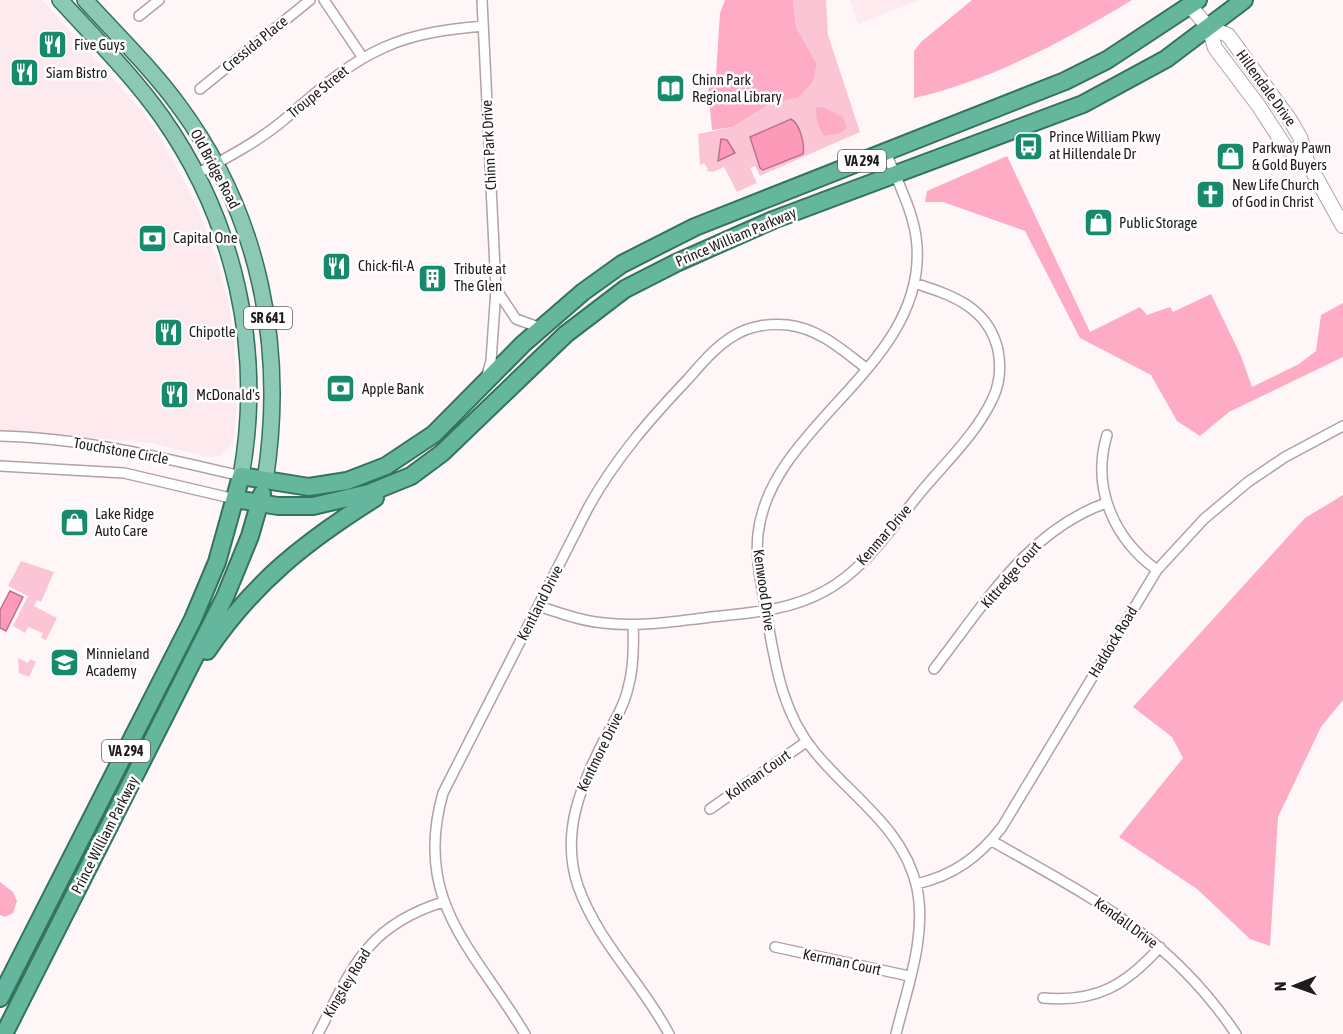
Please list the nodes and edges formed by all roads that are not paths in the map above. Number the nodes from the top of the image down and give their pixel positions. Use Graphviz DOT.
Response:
graph roads {
  1 [pos="60,0"];
  2 [pos="85,0"];
  3 [pos="159,0"];
  4 [pos="310,0"];
  5 [pos="324,0"];
  6 [pos="482,0"];
  7 [pos="1244,0"];
  8 [pos="1194,3"];
  9 [pos="139,16"];
  10 [pos="483,26"];
  11 [pos="1209,28"];
  12 [pos="363,58"];
  13 [pos="200,89"];
  14 [pos="886,152"];
  15 [pos="216,164"];
  16 [pos="196,174"];
  17 [pos="894,174"];
  18 [pos="1343,225"];
  19 [pos="914,282"];
  20 [pos="496,290"];
  21 [pos="542,328"];
  22 [pos="866,368"];
  23 [pos="483,383"];
  24 [pos="1343,426"];
  25 [pos="1107,435"];
  26 [pos="0,436"];
  27 [pos="0,466"];
  28 [pos="241,476"];
  29 [pos="411,476"];
  30 [pos="265,481"];
  31 [pos="236,499"];
  32 [pos="259,503"];
  33 [pos="1106,503"];
  34 [pos="1157,570"];
  35 [pos="538,606"];
  36 [pos="766,611"];
  37 [pos="633,625"];
  38 [pos="934,669"];
  39 [pos="173,702"];
  40 [pos="807,742"];
  41 [pos="710,809"];
  42 [pos="992,841"];
  43 [pos="916,884"];
  44 [pos="443,902"];
  45 [pos="775,947"];
  46 [pos="1160,947"];
  47 [pos="909,976"];
  48 [pos="0,998"];
  49 [pos="1043,998"];
  50 [pos="4,1034"];
  51 [pos="318,1034"];
  52 [pos="525,1034"];
  53 [pos="669,1034"];
  54 [pos="896,1034"];
  55 [pos="1236,1034"];
  1 -- 16 [label="main road, Old Bridge Road / SR 641"];
  2 -- 15 [label="main road, Old Bridge Road / SR 641"];
  3 -- 9 [label="street"];
  4 -- 13 [label="street, Cressida Place"];
  5 -- 12 [label="street"];
  6 -- 10 [label="street, Chinn Park Drive"];
  7 -- 11 [label="highway, Prince William Parkway / VA 294"];
  8 -- 11 [label="main road, Hillendale Drive"];
  8 -- 14 [label="highway, Prince William Parkway / VA 294"];
  10 -- 12 [label="street, Troupe Street"];
  10 -- 20 [label="street, Chinn Park Drive"];
  11 -- 17 [label="highway, Prince William Parkway / VA 294"];
  11 -- 18 [label="main road, Hillendale Drive"];
  12 -- 15 [label="street, Troupe Street"];
  14 -- 17 [label="street, Kenwood Drive"];
  14 -- 21 [label="highway, Prince William Parkway / VA 294"];
  15 -- 16 [label="street, Troupe Street"];
  15 -- 30 [label="main road, Old Bridge Road / SR 641"];
  16 -- 28 [label="main road, Old Bridge Road / SR 641"];
  17 -- 19 [label="street, Kenwood Drive"];
  17 -- 29 [label="highway, Prince William Parkway / VA 294"];
  19 -- 22 [label="street, Kenwood Drive"];
  19 -- 36 [label="street, Kenmar Drive"];
  20 -- 21 [label="street"];
  20 -- 23 [label="street, Chinn Park Drive"];
  21 -- 23 [label="highway, Prince William Parkway / VA 294"];
  22 -- 35 [label="street, Kentland Drive"];
  22 -- 36 [label="street, Kenwood Drive"];
  23 -- 30 [label="highway, Prince William Parkway / VA 294"];
  24 -- 34 [label="street, Haddock Road"];
  25 -- 33 [label="street"];
  26 -- 28 [label="street, Touchstone Circle"];
  27 -- 31 [label="street, Touchstone Circle"];
  28 -- 30 [label="highway, Prince William Parkway / VA 294"];
  28 -- 31 [label="highway, Prince William Parkway / VA 294"];
  29 -- 32 [label="highway, Prince William Parkway"];
  29 -- 39 [label="highway, VA 294"];
  30 -- 32 [label="highway, Prince William Parkway"];
  31 -- 32 [label="highway, Prince William Parkway"];
  31 -- 48 [label="highway, Prince William Parkway / VA 294"];
  32 -- 39 [label="highway, Prince William Parkway"];
  33 -- 34 [label="street"];
  33 -- 38 [label="street, Kittredge Court"];
  34 -- 42 [label="street, Haddock Road"];
  35 -- 37 [label="street, Kenmar Drive"];
  35 -- 44 [label="street, Kentland Drive"];
  36 -- 37 [label="street, Kenmar Drive"];
  36 -- 40 [label="street, Kenwood Drive"];
  37 -- 53 [label="street, Kentmore Drive"];
  39 -- 50 [label="highway, Prince William Parkway / VA 294"];
  40 -- 41 [label="street, Kolman Court"];
  40 -- 43 [label="street, Kenwood Drive"];
  42 -- 43 [label="street, Haddock Road"];
  42 -- 46 [label="street, Kendall Drive"];
  43 -- 47 [label="street, Kenwood Drive"];
  44 -- 51 [label="street, Kingsley Road"];
  44 -- 52 [label="street, Kentland Drive"];
  45 -- 47 [label="street, Kerrman Court"];
  46 -- 49 [label="street"];
  46 -- 55 [label="street, Kendall Drive"];
  47 -- 54 [label="street, Kenwood Drive"];
}
